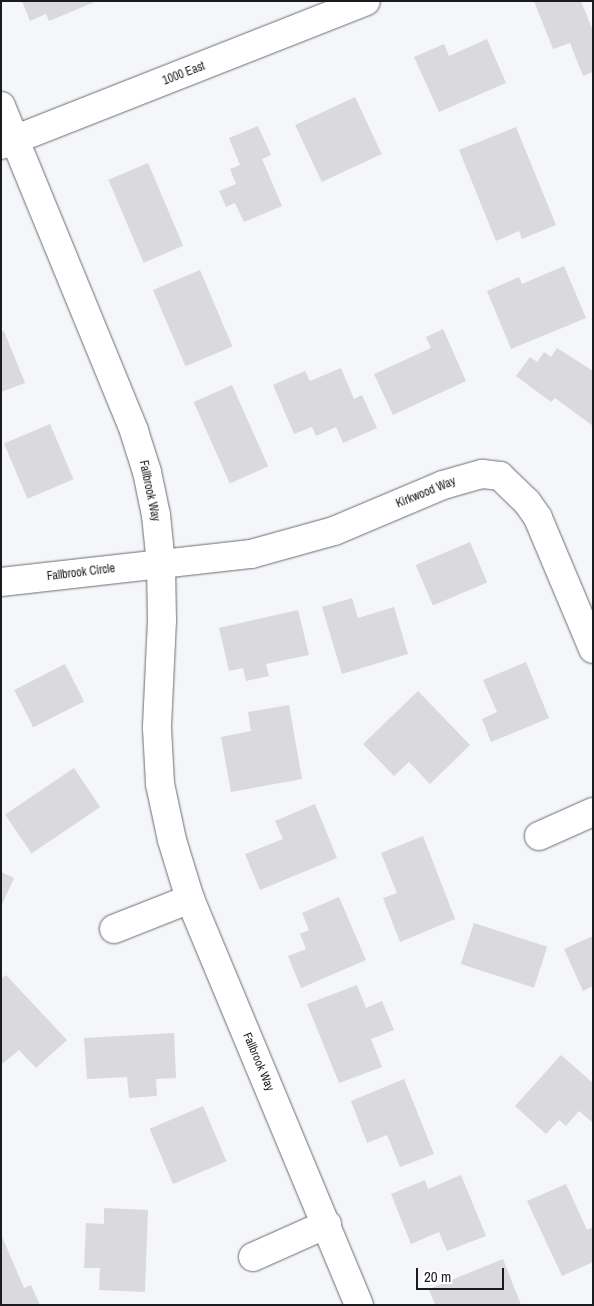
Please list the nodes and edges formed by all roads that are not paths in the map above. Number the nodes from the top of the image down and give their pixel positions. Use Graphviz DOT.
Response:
graph roads {
  1 [pos="366,1"];
  2 [pos="1,106"];
  3 [pos="8,142"];
  4 [pos="160,564"];
  5 [pos="1,582"];
  6 [pos="593,649"];
  7 [pos="593,812"];
  8 [pos="539,836"];
  9 [pos="190,899"];
  10 [pos="114,929"];
  11 [pos="327,1224"];
  12 [pos="253,1257"];
  13 [pos="359,1305"];
  1 -- 3 [label="street, 1000 East"];
  2 -- 3 [label="street, Fallbrook Way"];
  3 -- 4 [label="street, Fallbrook Way"];
  4 -- 5 [label="street, Fallbrook Circle"];
  4 -- 6 [label="street, Kirkwood Way"];
  4 -- 9 [label="street, Fallbrook Way"];
  7 -- 8 [label="street"];
  9 -- 10 [label="street"];
  9 -- 11 [label="street, Fallbrook Way"];
  11 -- 12 [label="street"];
  11 -- 13 [label="street, Fallbrook Way"];
}
